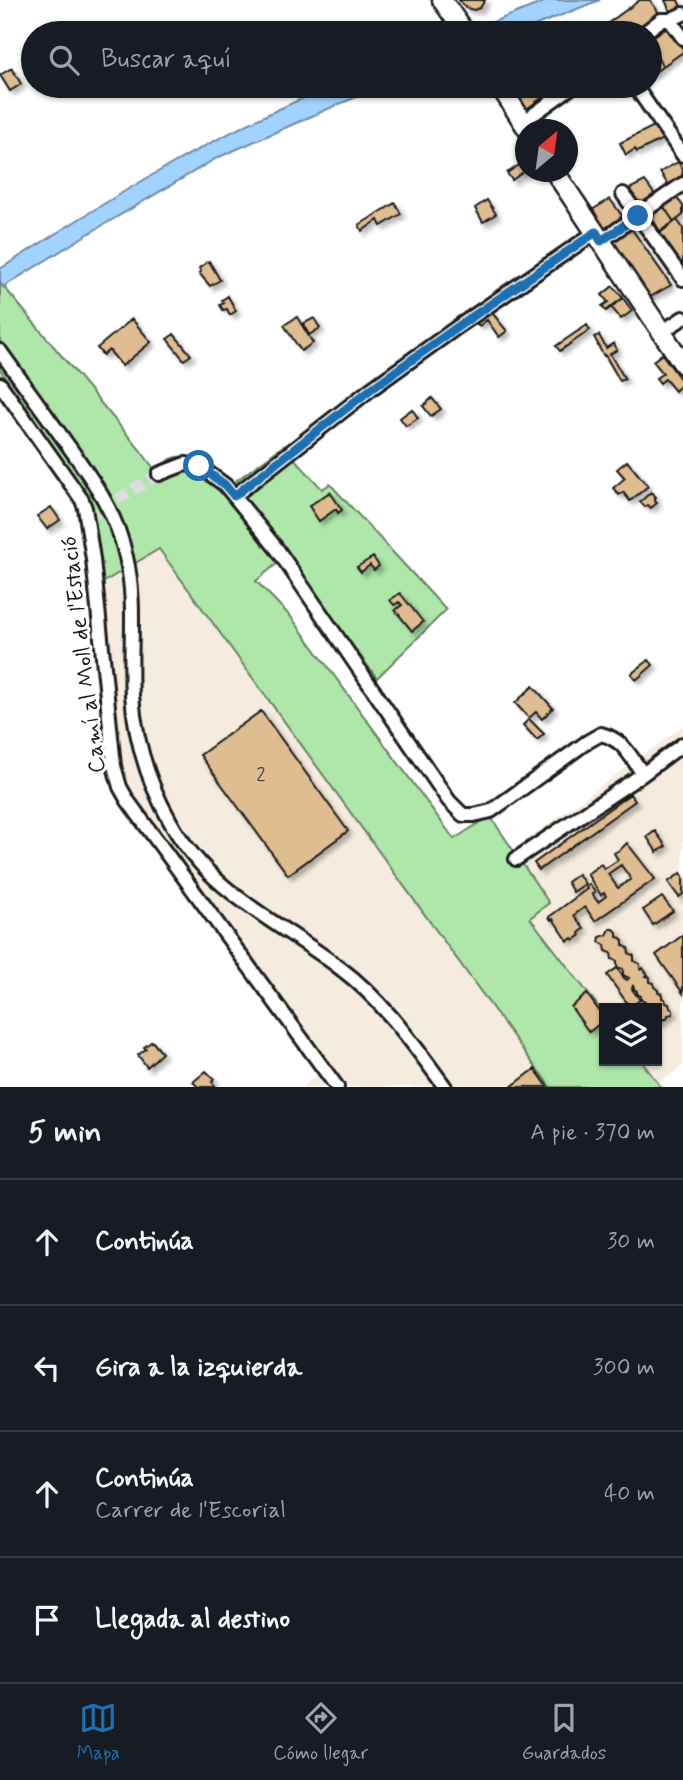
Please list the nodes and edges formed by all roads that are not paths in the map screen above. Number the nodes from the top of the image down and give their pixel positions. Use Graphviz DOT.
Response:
graph roads {
  1 [pos="446,4"];
  2 [pos="683,14"];
  3 [pos="670,20"];
  4 [pos="457,21"];
  5 [pos="660,21"];
  6 [pos="683,38"];
  7 [pos="507,98"];
  8 [pos="559,98"];
  9 [pos="643,98"];
  10 [pos="521,119"];
  11 [pos="534,119"];
  12 [pos="683,155"];
  13 [pos="562,182"];
  14 [pos="683,184"];
  15 [pos="623,194"];
  16 [pos="638,216"];
  17 [pos="599,237"];
  18 [pos="683,279"];
  19 [pos="683,318"];
  20 [pos="662,332"];
  21 [pos="0,351"];
  22 [pos="683,364"];
  23 [pos="0,383"];
  24 [pos="159,474"];
  25 [pos="234,496"];
  26 [pos="683,744"];
  27 [pos="643,774"];
  28 [pos="516,859"];
  29 [pos="337,1087"];
  30 [pos="444,1087"];
  1 -- 4 [label="street"];
  2 -- 3 [label="street"];
  3 -- 5 [label="street"];
  3 -- 6 [label="street"];
  7 -- 10 [label="street"];
  8 -- 11 [label="street"];
  9 -- 12 [label="street"];
  13 -- 17 [label="street"];
  14 -- 16 [label="street"];
  15 -- 16 [label="street"];
  16 -- 17 [label="street"];
  16 -- 18 [label="street"];
  17 -- 20 [label="street"];
  17 -- 25 [label="street"];
  19 -- 20 [label="street"];
  20 -- 22 [label="street"];
  21 -- 30 [label="street"];
  23 -- 29 [label="street, Camí al Moll de l'Estació"];
  24 -- 25 [label="street"];
  25 -- 27 [label="street"];
  26 -- 27 [label="street"];
  27 -- 28 [label="street"];
}
